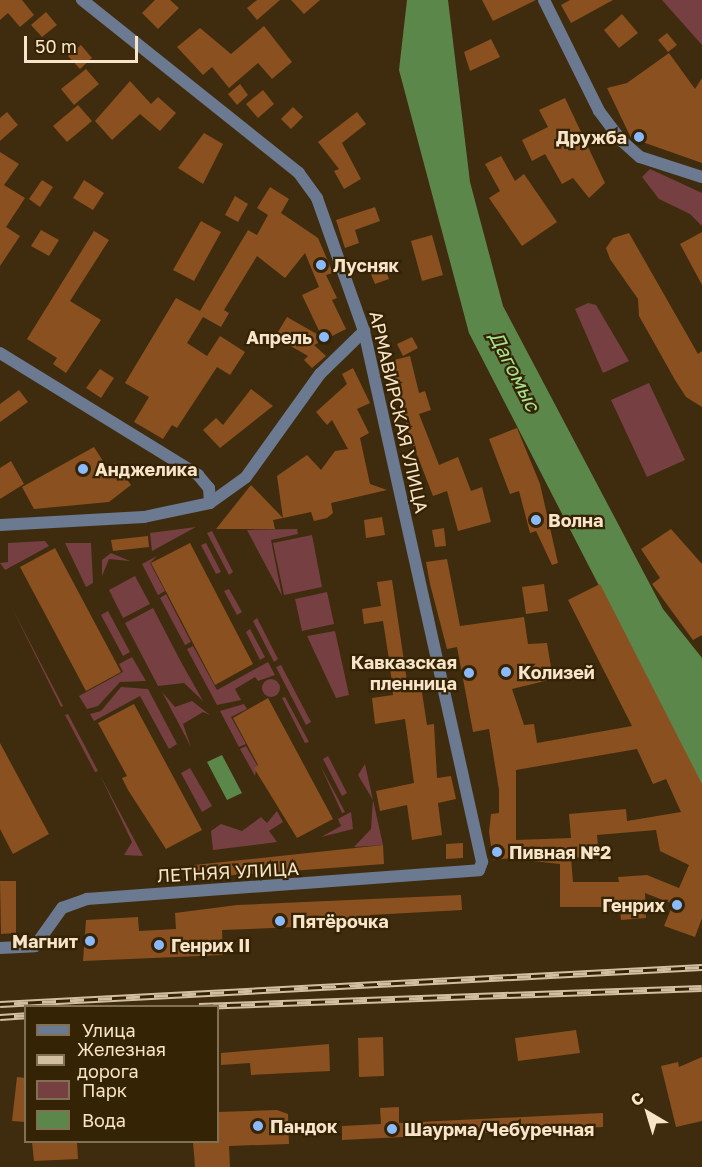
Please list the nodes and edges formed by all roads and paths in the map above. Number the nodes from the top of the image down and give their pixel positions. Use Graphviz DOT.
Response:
graph roads {
  1 [pos="82,0"];
  2 [pos="544,0"];
  3 [pos="702,177"];
  4 [pos="364,331"];
  5 [pos="0,353"];
  6 [pos="210,502"];
  7 [pos="0,525"];
  8 [pos="479,870"];
  9 [pos="0,948"];
  1 -- 4 [label="street, АРМАВИРСКАЯ УЛИЦА"];
  2 -- 3 [label="street"];
  4 -- 6 [label="street"];
  4 -- 8 [label="street, АРМАВИРСКАЯ УЛИЦА"];
  5 -- 6 [label="street"];
  6 -- 7 [label="street"];
  8 -- 9 [label="street, ЛЕТНЯЯ УЛИЦА"];
}
